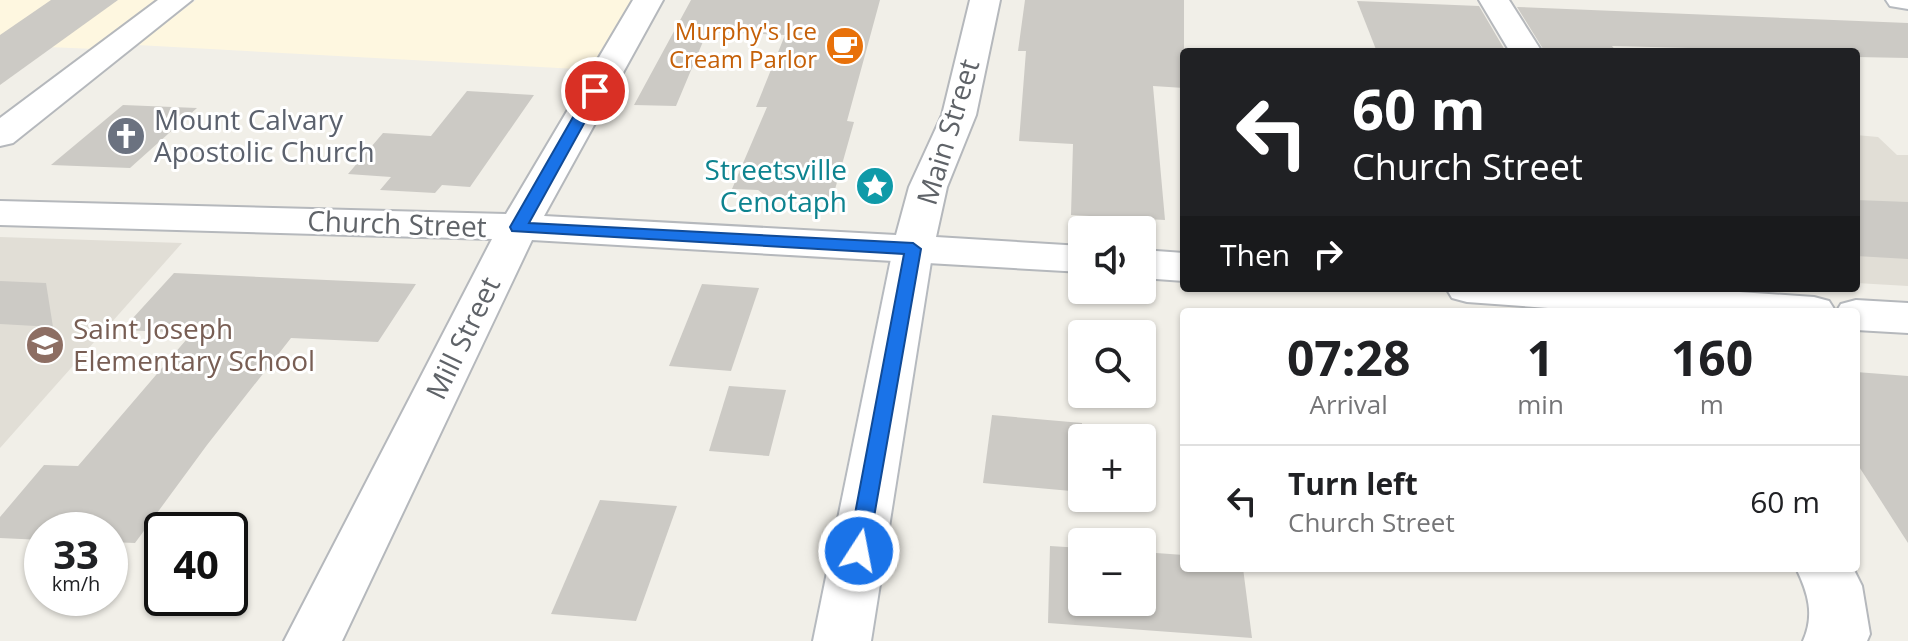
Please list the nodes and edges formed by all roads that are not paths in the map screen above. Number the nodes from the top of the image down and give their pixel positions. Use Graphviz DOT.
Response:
graph roads {
  1 [pos="177,0"];
  2 [pos="648,0"];
  3 [pos="985,0"];
  4 [pos="1494,0"];
  5 [pos="1901,0"];
  6 [pos="1908,0"];
  7 [pos="1524,48"];
  8 [pos="0,135"];
  9 [pos="0,213"];
  10 [pos="518,227"];
  11 [pos="913,249"];
  12 [pos="1068,258"];
  13 [pos="1156,265"];
  14 [pos="1180,267"];
  15 [pos="1529,292"];
  16 [pos="1670,301"];
  17 [pos="1762,308"];
  18 [pos="1860,315"];
  19 [pos="1908,318"];
  20 [pos="1825,572"];
  21 [pos="313,641"];
  22 [pos="842,641"];
  23 [pos="1832,641"];
  1 -- 8 [label="street"];
  2 -- 10 [label="street, Mill Street"];
  3 -- 11 [label="street, Main Street"];
  4 -- 7 [label="street"];
  5 -- 6 [label="street"];
  9 -- 10 [label="street, Church Street"];
  10 -- 11 [label="street, Church Street"];
  10 -- 21 [label="street, Mill Street"];
  11 -- 12 [label="street, Church Street"];
  11 -- 22 [label="street, Main Street"];
  13 -- 14 [label="street"];
  15 -- 16 [label="street"];
  16 -- 17 [label="street"];
  18 -- 19 [label="street"];
  20 -- 23 [label="street"];
}
